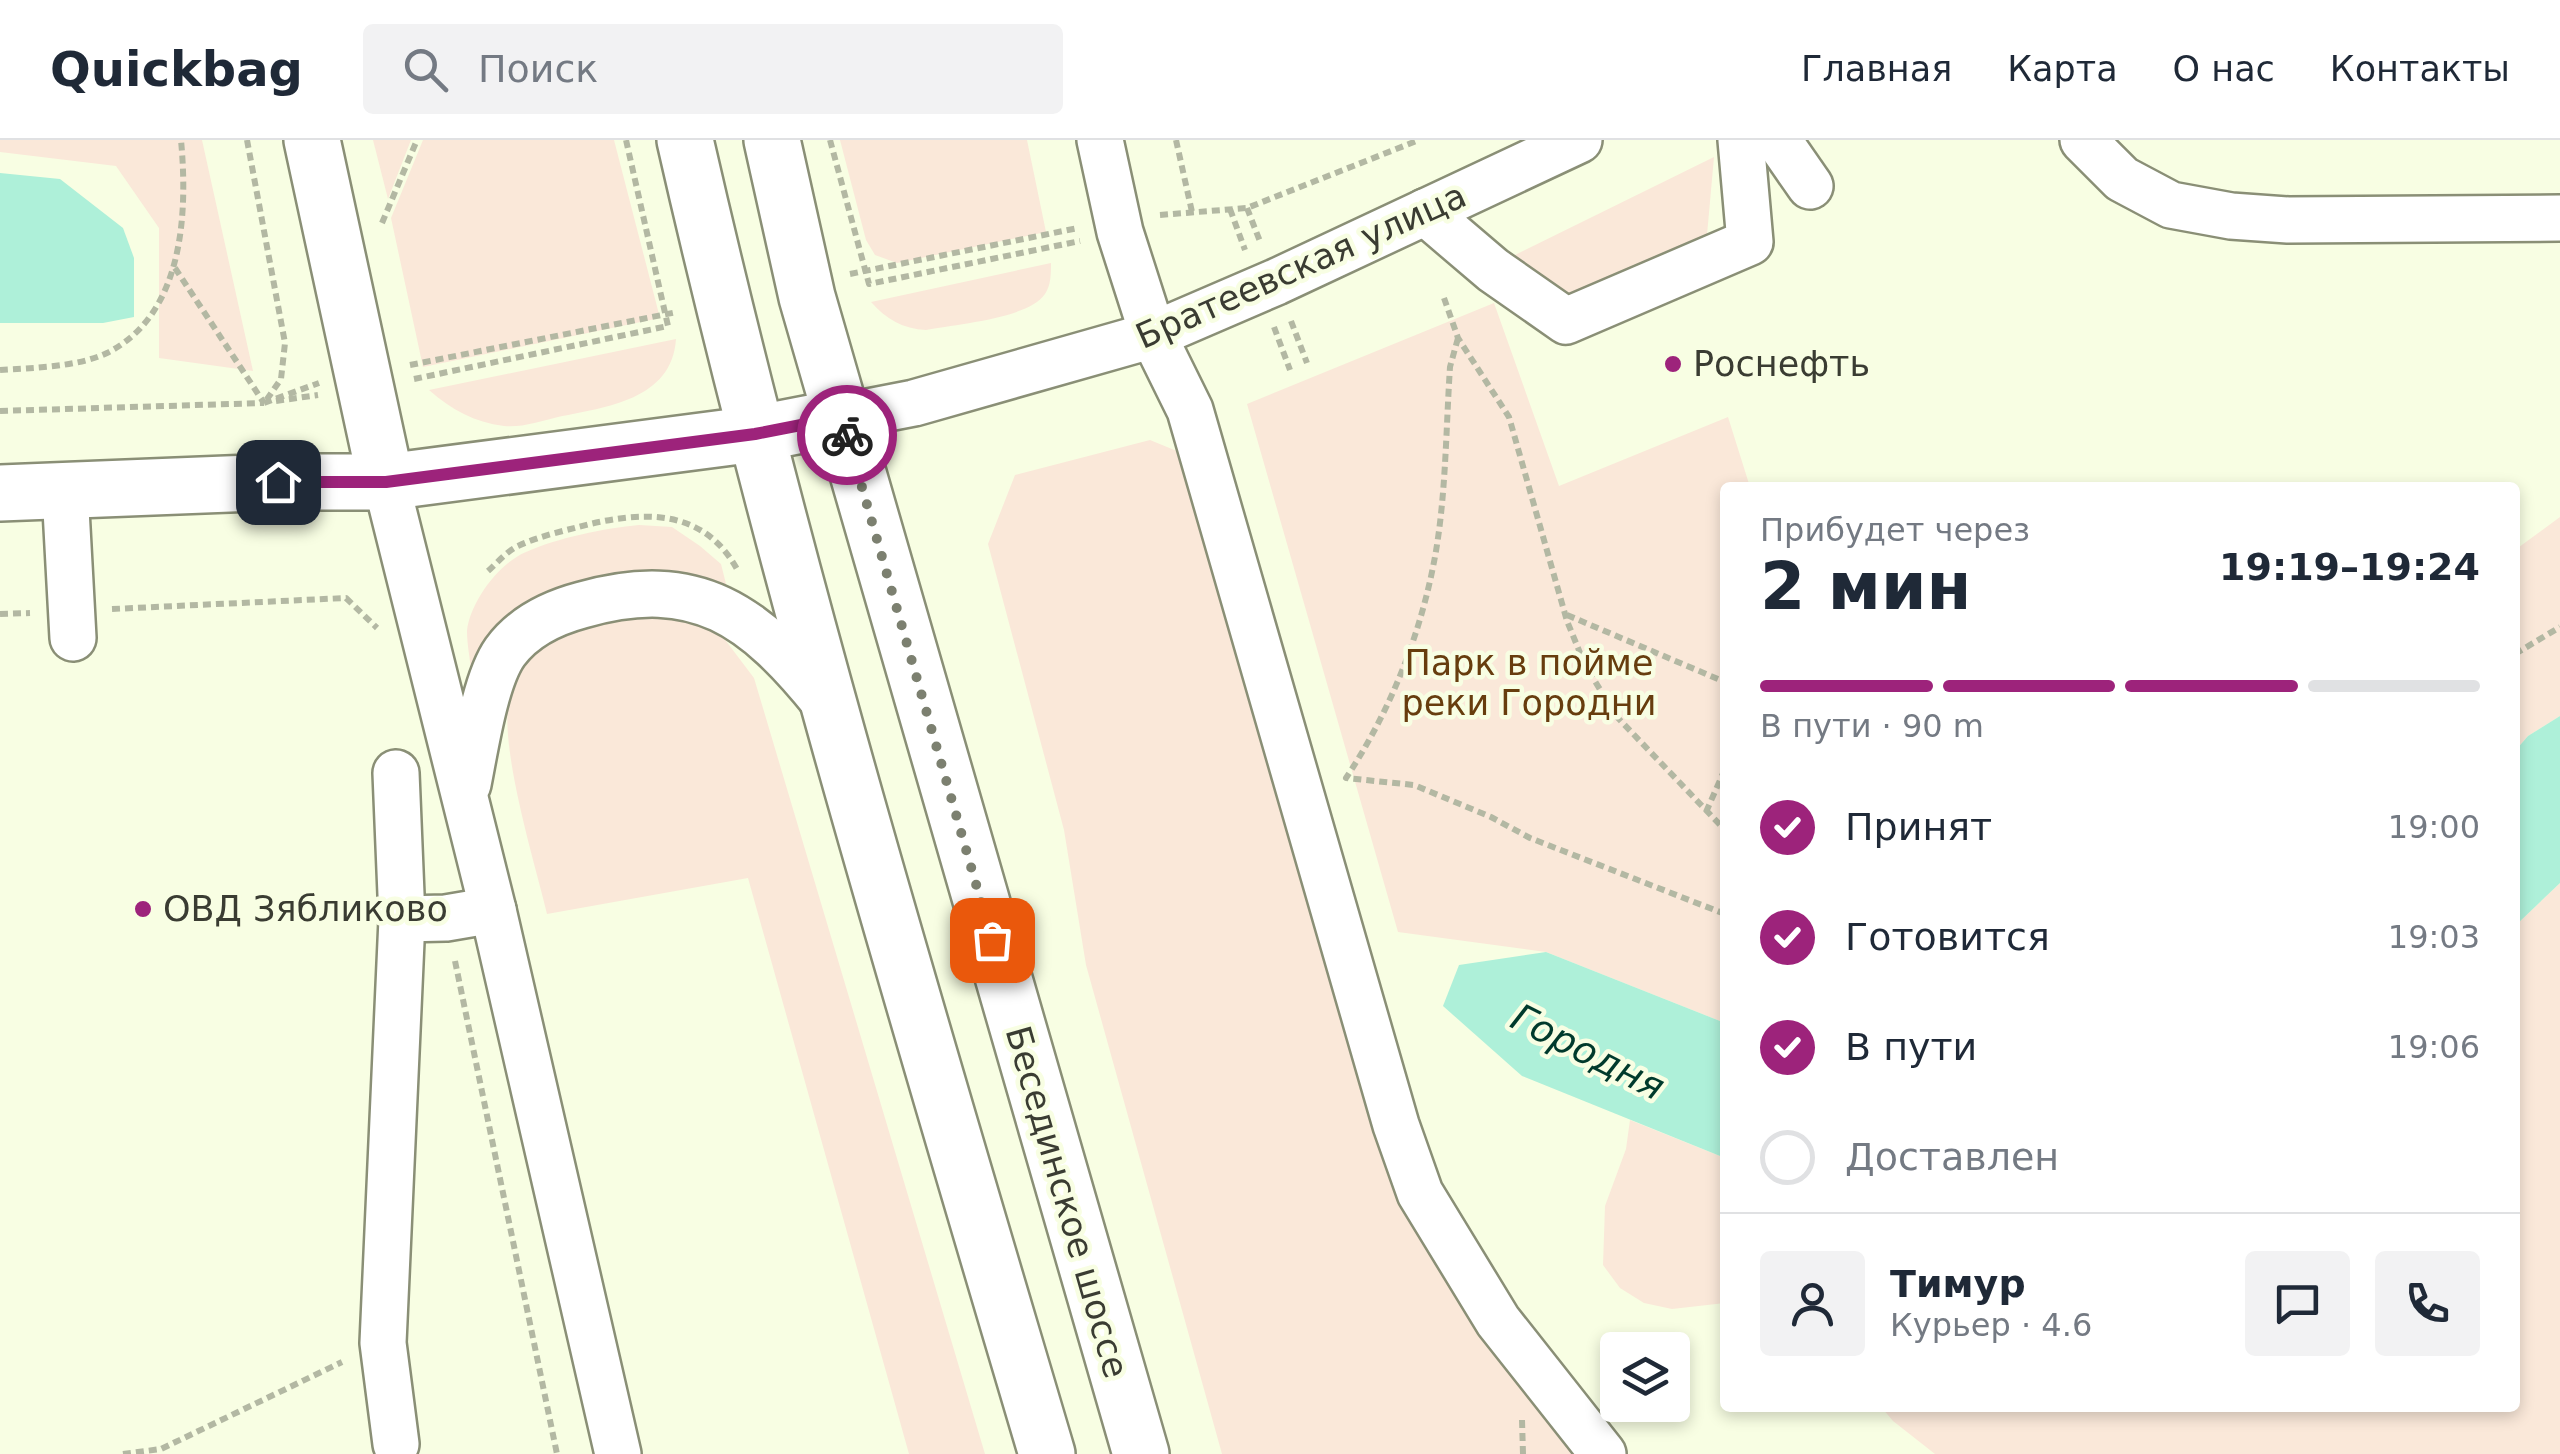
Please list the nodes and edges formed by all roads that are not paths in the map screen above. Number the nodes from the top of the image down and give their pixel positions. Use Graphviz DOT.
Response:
graph roads {
  1 [pos="312,140"];
  2 [pos="684,140"];
  3 [pos="772,140"];
  4 [pos="1100,140"];
  5 [pos="1579,140"];
  6 [pos="1741,140"];
  7 [pos="1778,140"];
  8 [pos="2083,140"];
  9 [pos="1500,157"];
  10 [pos="1810,186"];
  11 [pos="1425,212"];
  12 [pos="2560,218"];
  13 [pos="1154,335"];
  14 [pos="842,417"];
  15 [pos="755,434"];
  16 [pos="386,482"];
  17 [pos="64,491"];
  18 [pos="0,493"];
  19 [pos="72,624"];
  20 [pos="826,704"];
  21 [pos="396,773"];
  22 [pos="465,796"];
  23 [pos="493,910"];
  24 [pos="424,918"];
  25 [pos="396,1444"];
  26 [pos="618,1454"];
  27 [pos="1047,1454"];
  28 [pos="1141,1454"];
  29 [pos="1604,1454"];
  1 -- 16 [label="main road"];
  2 -- 15 [label="main road"];
  3 -- 14 [label="main road, Бесединское шоссе"];
  4 -- 13 [label="street"];
  5 -- 9 [label="street, Братеевская улица"];
  6 -- 11 [label="street"];
  7 -- 10 [label="street"];
  8 -- 12 [label="street"];
  9 -- 11 [label="street, Братеевская улица"];
  11 -- 13 [label="street, Братеевская улица"];
  13 -- 14 [label="street, Братеевская улица"];
  13 -- 29 [label="street"];
  14 -- 15 [label="main road"];
  14 -- 28 [label="main road, Бесединское шоссе"];
  15 -- 16 [label="main road"];
  15 -- 20 [label="main road"];
  16 -- 17 [label="main road"];
  16 -- 22 [label="street"];
  17 -- 18 [label="main road"];
  17 -- 19 [label="street"];
  20 -- 22 [label="street"];
  20 -- 27 [label="main road"];
  21 -- 24 [label="street"];
  22 -- 23 [label="street"];
  23 -- 24 [label="street"];
  23 -- 26 [label="street"];
  24 -- 25 [label="street"];
}
